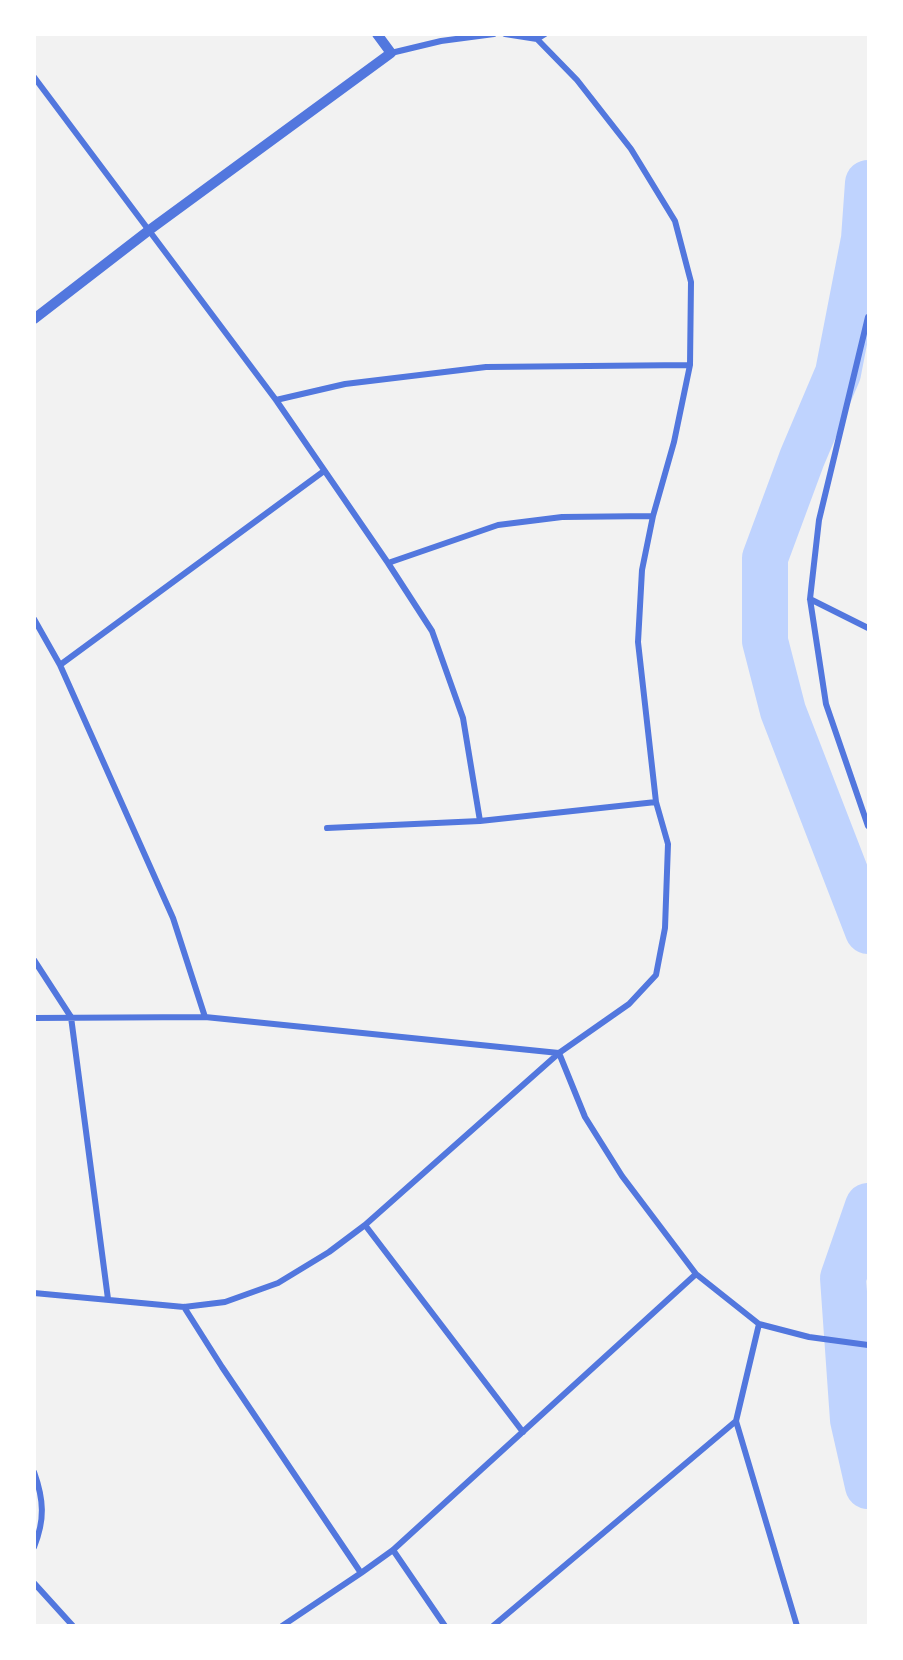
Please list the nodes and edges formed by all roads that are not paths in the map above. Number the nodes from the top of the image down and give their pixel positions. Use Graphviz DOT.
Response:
graph roads {
  1 [pos="377,34"];
  2 [pos="494,34"];
  3 [pos="505,34"];
  4 [pos="545,34"];
  5 [pos="537,39"];
  6 [pos="391,53"];
  7 [pos="34,77"];
  8 [pos="148,231"];
  9 [pos="868,317"];
  10 [pos="34,319"];
  11 [pos="690,365"];
  12 [pos="276,400"];
  13 [pos="324,471"];
  14 [pos="653,516"];
  15 [pos="388,563"];
  16 [pos="810,599"];
  17 [pos="34,619"];
  18 [pos="868,628"];
  19 [pos="60,665"];
  20 [pos="656,802"];
  21 [pos="480,821"];
  22 [pos="868,826"];
  23 [pos="327,828"];
  24 [pos="34,960"];
  25 [pos="71,1017"];
  26 [pos="205,1017"];
  27 [pos="34,1018"];
  28 [pos="559,1053"];
  29 [pos="365,1225"];
  30 [pos="696,1274"];
  31 [pos="34,1293"];
  32 [pos="108,1299"];
  33 [pos="184,1307"];
  34 [pos="759,1324"];
  35 [pos="868,1345"];
  36 [pos="736,1421"];
  37 [pos="523,1432"];
  38 [pos="34,1472"];
  39 [pos="34,1547"];
  40 [pos="393,1550"];
  41 [pos="361,1573"];
  42 [pos="34,1583"];
  43 [pos="73,1626"];
  44 [pos="282,1626"];
  45 [pos="445,1626"];
  46 [pos="493,1626"];
  47 [pos="797,1626"];
  1 -- 6 [label="street"];
  2 -- 6 [label="street"];
  3 -- 5 [label="street"];
  4 -- 5 [label="street"];
  5 -- 11 [label="street"];
  6 -- 8 [label="street"];
  7 -- 8 [label="street"];
  8 -- 10 [label="street"];
  8 -- 12 [label="street"];
  9 -- 16 [label="street"];
  11 -- 12 [label="street"];
  11 -- 14 [label="street"];
  12 -- 13 [label="street"];
  13 -- 15 [label="street"];
  13 -- 19 [label="street"];
  14 -- 15 [label="street"];
  14 -- 20 [label="street"];
  15 -- 21 [label="street"];
  16 -- 18 [label="street"];
  16 -- 22 [label="street"];
  17 -- 19 [label="street"];
  19 -- 26 [label="street"];
  20 -- 21 [label="street"];
  20 -- 28 [label="street"];
  21 -- 23 [label="street"];
  24 -- 25 [label="street"];
  25 -- 26 [label="street"];
  25 -- 27 [label="street"];
  25 -- 32 [label="street"];
  26 -- 28 [label="street"];
  28 -- 29 [label="street"];
  28 -- 30 [label="street"];
  29 -- 33 [label="street"];
  29 -- 37 [label="street"];
  30 -- 34 [label="street"];
  30 -- 37 [label="street"];
  31 -- 32 [label="street"];
  32 -- 33 [label="street"];
  33 -- 41 [label="street"];
  34 -- 35 [label="street"];
  34 -- 36 [label="street"];
  36 -- 46 [label="street"];
  36 -- 47 [label="street"];
  37 -- 40 [label="street"];
  38 -- 39 [label="street"];
  40 -- 41 [label="street"];
  40 -- 45 [label="street"];
  41 -- 44 [label="street"];
  42 -- 43 [label="street"];
}
